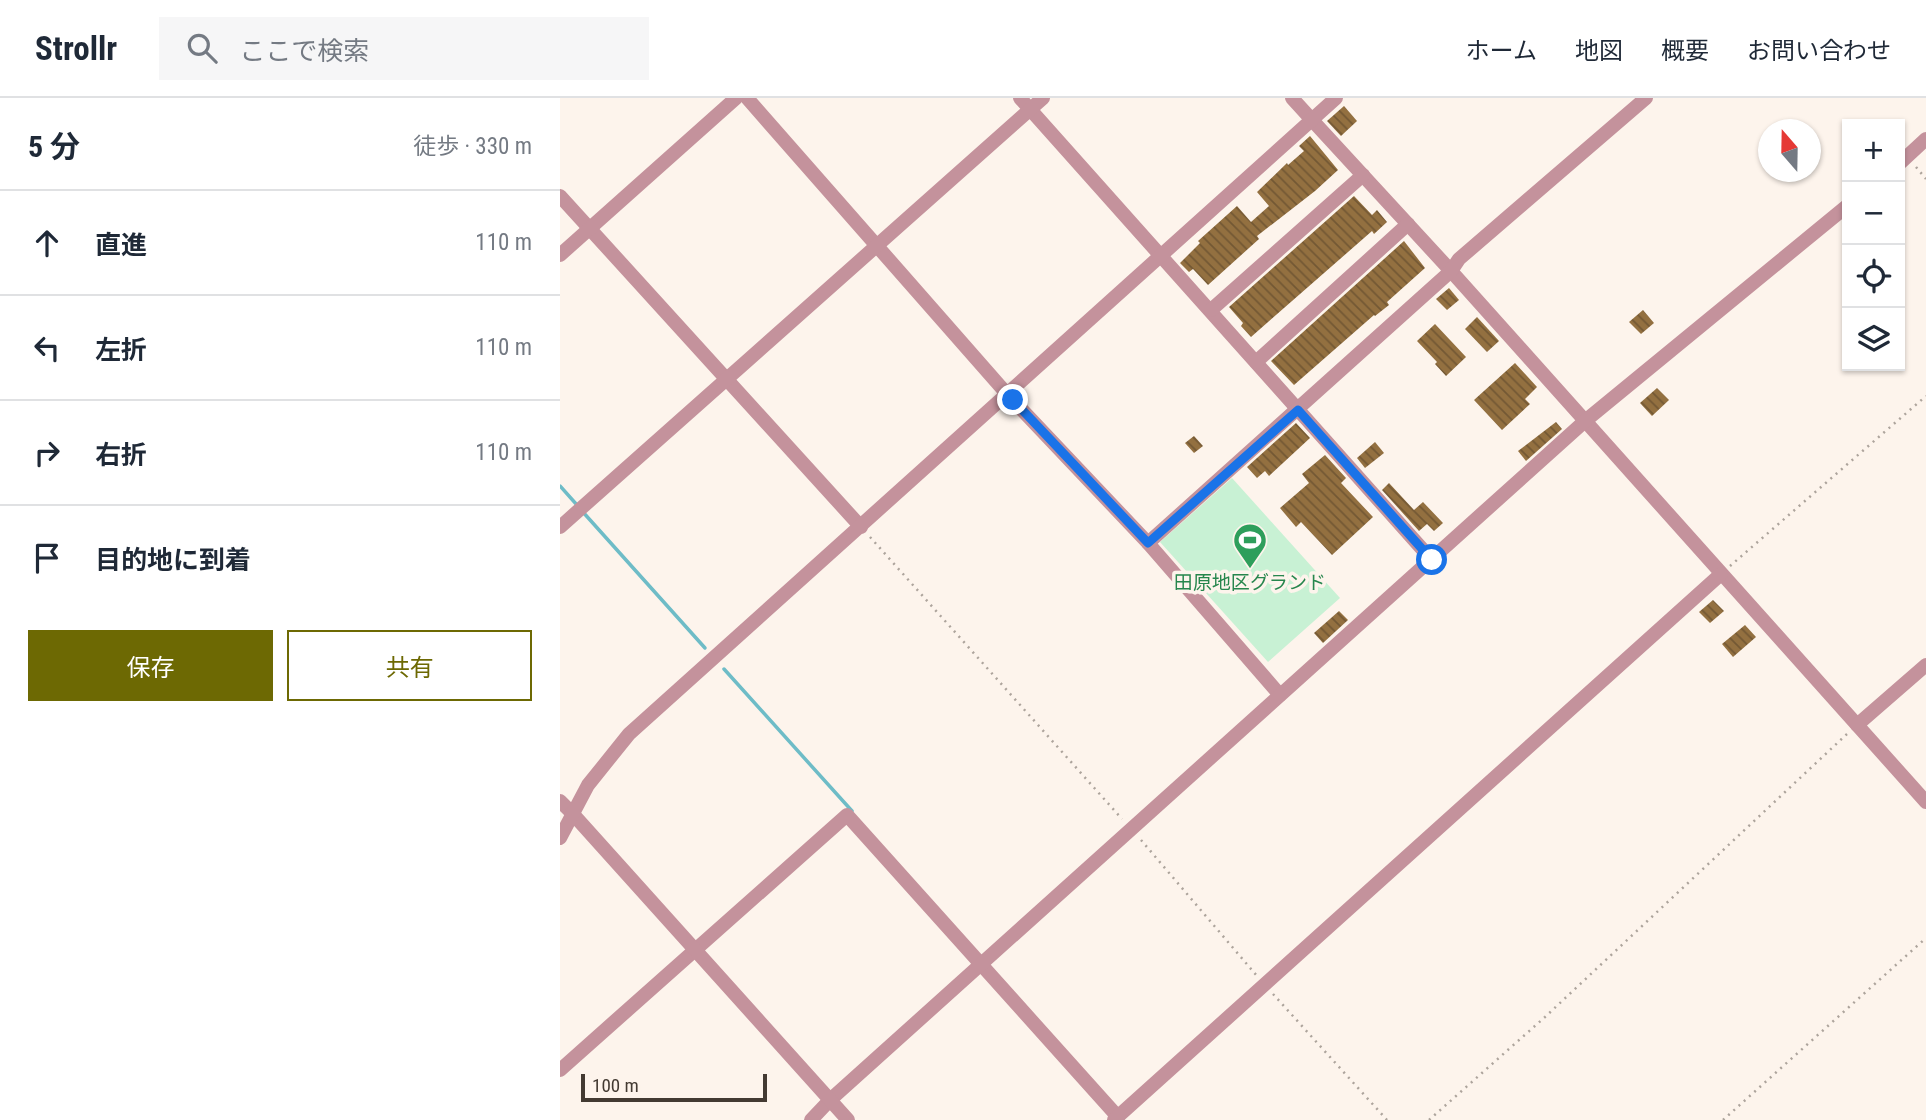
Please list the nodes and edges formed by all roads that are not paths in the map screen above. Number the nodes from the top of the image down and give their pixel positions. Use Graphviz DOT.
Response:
graph roads {
  1 [pos="736,98"];
  2 [pos="747,98"];
  3 [pos="1043,98"];
  4 [pos="1292,98"];
  5 [pos="1336,98"];
  6 [pos="1646,98"];
  7 [pos="1025,104"];
  8 [pos="1312,120"];
  9 [pos="1926,139"];
  10 [pos="1905,158"];
  11 [pos="1363,175"];
  12 [pos="560,196"];
  13 [pos="1842,210"];
  14 [pos="1408,225"];
  15 [pos="590,229"];
  16 [pos="877,244"];
  17 [pos="560,255"];
  18 [pos="1162,255"];
  19 [pos="1451,271"];
  20 [pos="1211,310"];
  21 [pos="1256,362"];
  22 [pos="727,379"];
  23 [pos="1007,394"];
  24 [pos="1298,410"];
  25 [pos="1585,421"];
  26 [pos="560,527"];
  27 [pos="861,527"];
  28 [pos="1148,543"];
  29 [pos="1432,560"];
  30 [pos="1721,574"];
  31 [pos="1926,665"];
  32 [pos="1280,695"];
  33 [pos="1857,725"];
  34 [pos="560,801"];
  35 [pos="1926,802"];
  36 [pos="572,813"];
  37 [pos="562,831"];
  38 [pos="694,949"];
  39 [pos="985,963"];
  40 [pos="560,1070"];
  41 [pos="830,1100"];
  42 [pos="1119,1116"];
  43 [pos="811,1120"];
  44 [pos="848,1120"];
  1 -- 15 [label="street"];
  2 -- 16 [label="street"];
  3 -- 7 [label="street"];
  4 -- 8 [label="street"];
  5 -- 8 [label="street"];
  6 -- 19 [label="street"];
  7 -- 16 [label="street"];
  7 -- 18 [label="street"];
  8 -- 11 [label="street"];
  8 -- 18 [label="street"];
  9 -- 10 [label="street"];
  11 -- 14 [label="street"];
  11 -- 20 [label="street"];
  12 -- 15 [label="street"];
  13 -- 25 [label="street"];
  14 -- 19 [label="street"];
  14 -- 21 [label="street"];
  15 -- 17 [label="street"];
  15 -- 22 [label="street"];
  16 -- 22 [label="street"];
  16 -- 23 [label="street"];
  18 -- 20 [label="street"];
  18 -- 23 [label="street"];
  19 -- 24 [label="street"];
  19 -- 25 [label="street"];
  20 -- 21 [label="street"];
  21 -- 24 [label="street"];
  22 -- 26 [label="street"];
  22 -- 27 [label="street"];
  23 -- 27 [label="street"];
  23 -- 28 [label="street"];
  24 -- 28 [label="street"];
  24 -- 29 [label="street"];
  25 -- 29 [label="street"];
  25 -- 30 [label="street"];
  27 -- 36 [label="street"];
  28 -- 32 [label="street"];
  29 -- 32 [label="street"];
  30 -- 33 [label="street"];
  30 -- 42 [label="street"];
  31 -- 33 [label="street"];
  32 -- 39 [label="street"];
  33 -- 35 [label="street"];
  34 -- 36 [label="street"];
  36 -- 37 [label="street"];
  36 -- 38 [label="street"];
  38 -- 39 [label="street"];
  38 -- 40 [label="street"];
  38 -- 41 [label="street"];
  39 -- 41 [label="street"];
  39 -- 42 [label="street"];
  41 -- 43 [label="street"];
  41 -- 44 [label="street"];
}
